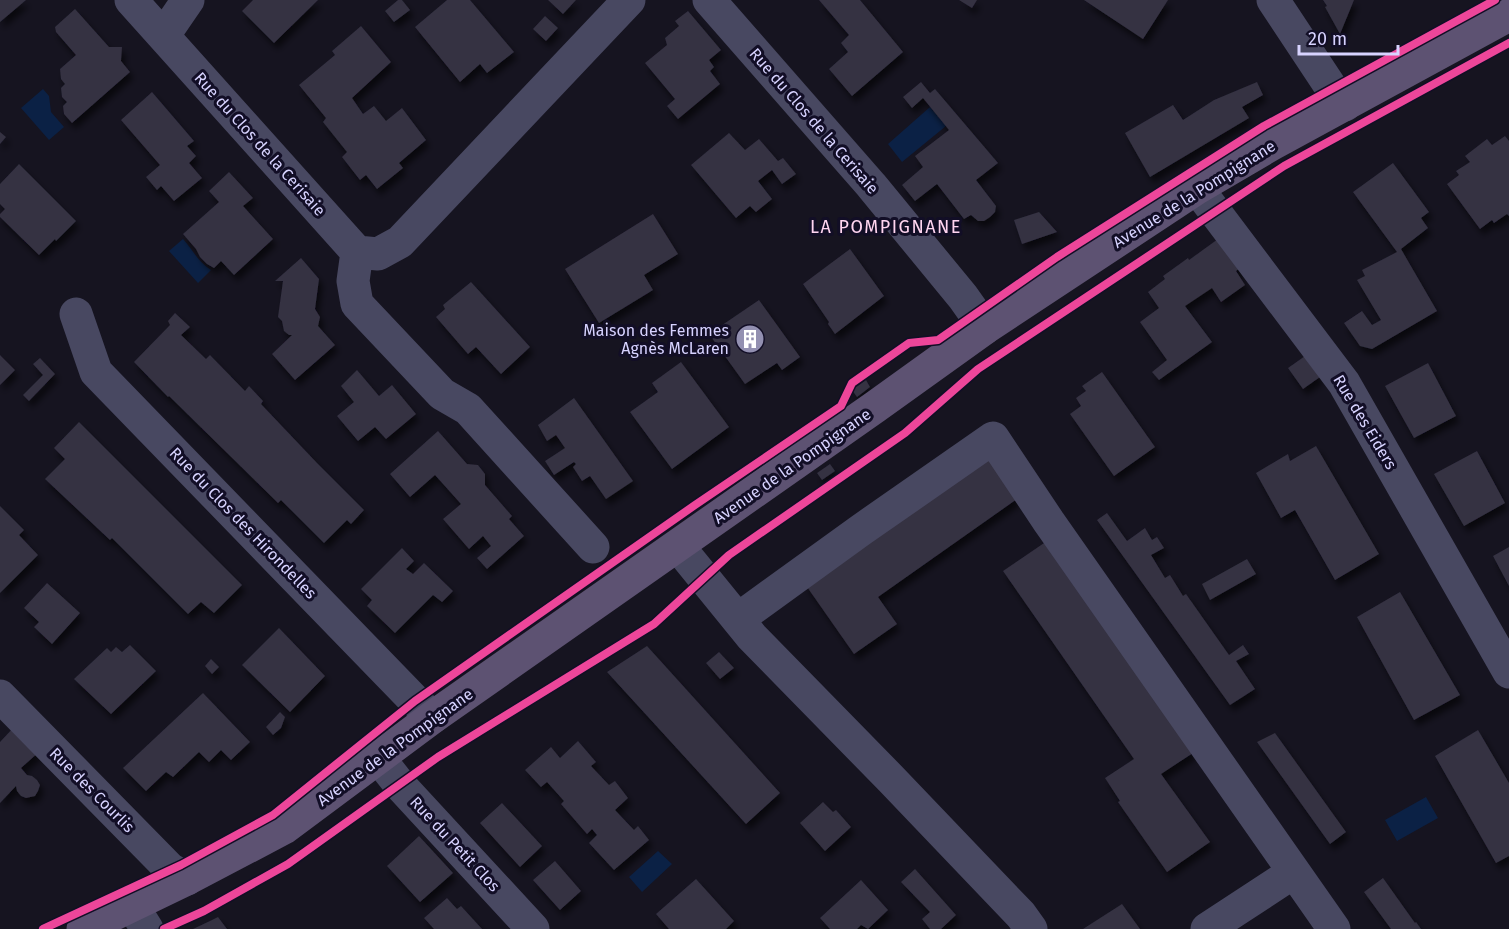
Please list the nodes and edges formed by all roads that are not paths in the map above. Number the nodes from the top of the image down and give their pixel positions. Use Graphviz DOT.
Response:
graph roads {
  1 [pos="131,0"];
  2 [pos="188,0"];
  3 [pos="629,0"];
  4 [pos="709,0"];
  5 [pos="1273,0"];
  6 [pos="1509,15"];
  7 [pos="164,35"];
  8 [pos="1345,105"];
  9 [pos="1197,188"];
  10 [pos="357,252"];
  11 [pos="76,314"];
  12 [pos="985,328"];
  13 [pos="678,546"];
  14 [pos="593,548"];
  15 [pos="738,619"];
  16 [pos="1509,672"];
  17 [pos="0,696"];
  18 [pos="433,717"];
  19 [pos="378,757"];
  20 [pos="1294,872"];
  21 [pos="187,879"];
  22 [pos="139,917"];
  23 [pos="83,929"];
  24 [pos="534,929"];
  25 [pos="1031,929"];
  26 [pos="1207,929"];
  27 [pos="1334,929"];
  1 -- 7 [label="street, Rue du Clos de la Cerisaie"];
  2 -- 7 [label="street"];
  3 -- 10 [label="street"];
  4 -- 12 [label="street, Rue du Clos de la Cerisaie"];
  5 -- 8 [label="street"];
  6 -- 8 [label="main road, Avenue de la Pompignane"];
  7 -- 10 [label="street, Rue du Clos de la Cerisaie"];
  8 -- 9 [label="main road, Avenue de la Pompignane"];
  9 -- 12 [label="main road, Avenue de la Pompignane"];
  9 -- 16 [label="street, Rue des Eiders"];
  10 -- 14 [label="street"];
  11 -- 18 [label="street, Rue du Clos des Hirondelles"];
  12 -- 13 [label="main road, Avenue de la Pompignane"];
  13 -- 15 [label="street"];
  13 -- 18 [label="main road, Avenue de la Pompignane"];
  15 -- 20 [label="street"];
  15 -- 25 [label="street"];
  17 -- 21 [label="street, Rue des Courlis"];
  18 -- 19 [label="main road, Avenue de la Pompignane"];
  19 -- 21 [label="main road, Avenue de la Pompignane"];
  19 -- 24 [label="street, Rue du Petit Clos"];
  20 -- 26 [label="street"];
  20 -- 27 [label="street"];
  21 -- 22 [label="main road, Avenue de la Pompignane"];
  22 -- 23 [label="main road, Avenue de la Pompignane"];
}
